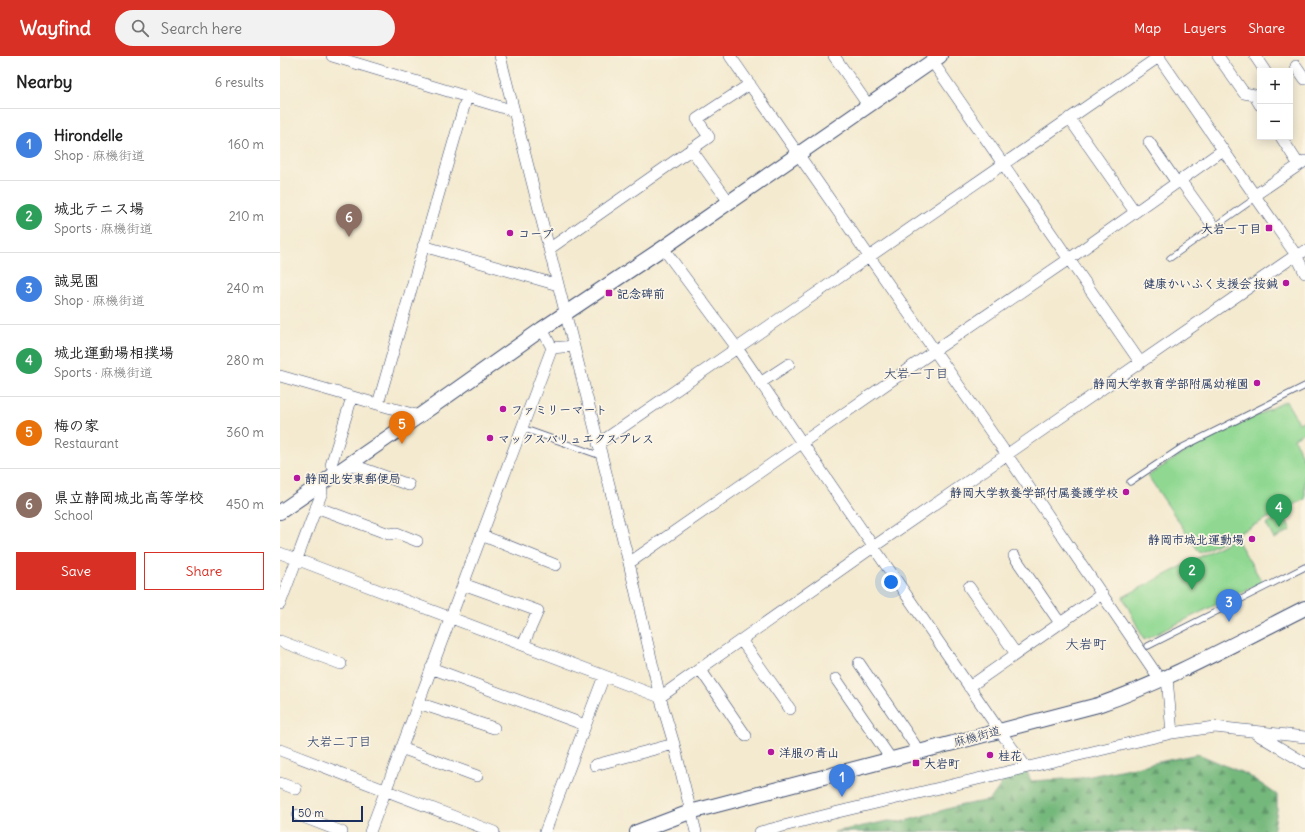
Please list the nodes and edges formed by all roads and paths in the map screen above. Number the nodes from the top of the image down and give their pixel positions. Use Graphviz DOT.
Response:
graph roads {
  1 [pos="332,56"];
  2 [pos="500,56"];
  3 [pos="730,56"];
  4 [pos="834,56"];
  5 [pos="1159,56"];
  6 [pos="1218,56"];
  7 [pos="1255,56"];
  8 [pos="936,59"];
  9 [pos="359,60"];
  10 [pos="1296,66"];
  11 [pos="1263,68"];
  12 [pos="1305,79"];
  13 [pos="750,84"];
  14 [pos="466,96"];
  15 [pos="1259,104"];
  16 [pos="868,106"];
  17 [pos="514,110"];
  18 [pos="1069,118"];
  19 [pos="1283,140"];
  20 [pos="1149,142"];
  21 [pos="691,149"];
  22 [pos="1223,150"];
  23 [pos="798,154"];
  24 [pos="1302,163"];
  25 [pos="1003,164"];
  26 [pos="1179,182"];
  27 [pos="1256,196"];
  28 [pos="729,202"];
  29 [pos="1135,212"];
  30 [pos="1214,227"];
  31 [pos="423,246"];
  32 [pos="663,248"];
  33 [pos="549,249"];
  34 [pos="1301,253"];
  35 [pos="870,257"];
  36 [pos="1170,258"];
  37 [pos="1069,259"];
  38 [pos="1305,272"];
  39 [pos="558,285"];
  40 [pos="564,314"];
  41 [pos="542,329"];
  42 [pos="573,346"];
  43 [pos="552,348"];
  44 [pos="737,348"];
  45 [pos="934,351"];
  46 [pos="1140,362"];
  47 [pos="788,364"];
  48 [pos="280,376"];
  49 [pos="760,383"];
  50 [pos="1305,386"];
  51 [pos="352,397"];
  52 [pos="378,404"];
  53 [pos="419,416"];
  54 [pos="522,428"];
  55 [pos="801,443"];
  56 [pos="598,444"];
  57 [pos="1007,454"];
  58 [pos="601,456"];
  59 [pos="350,464"];
  60 [pos="336,473"];
  61 [pos="1130,482"];
  62 [pos="321,484"];
  63 [pos="409,485"];
  64 [pos="316,507"];
  65 [pos="280,512"];
  66 [pos="481,535"];
  67 [pos="417,541"];
  68 [pos="873,547"];
  69 [pos="280,553"];
  70 [pos="1014,556"];
  71 [pos="297,559"];
  72 [pos="629,563"];
  73 [pos="556,565"];
  74 [pos="1305,567"];
  75 [pos="463,584"];
  76 [pos="969,587"];
  77 [pos="1102,594"];
  78 [pos="280,604"];
  79 [pos="1305,608"];
  80 [pos="450,618"];
  81 [pos="1060,623"];
  82 [pos="741,640"];
  83 [pos="280,641"];
  84 [pos="523,645"];
  85 [pos="1148,646"];
  86 [pos="1016,654"];
  87 [pos="859,663"];
  88 [pos="341,664"];
  89 [pos="431,668"];
  90 [pos="700,669"];
  91 [pos="604,676"];
  92 [pos="836,679"];
  93 [pos="1164,679"];
  94 [pos="969,687"];
  95 [pos="660,697"];
  96 [pos="418,702"];
  97 [pos="790,709"];
  98 [pos="585,725"];
  99 [pos="494,728"];
  100 [pos="999,730"];
  101 [pos="1251,731"];
  102 [pos="1172,733"];
  103 [pos="746,736"];
  104 [pos="1305,737"];
  105 [pos="674,744"];
  106 [pos="401,748"];
  107 [pos="280,750"];
  108 [pos="919,752"];
  109 [pos="891,759"];
  110 [pos="1305,763"];
  111 [pos="595,765"];
  112 [pos="1026,767"];
  113 [pos="477,776"];
  114 [pos="280,784"];
  115 [pos="296,789"];
  116 [pos="385,791"];
  117 [pos="690,812"];
  118 [pos="298,815"];
  119 [pos="342,832"];
  120 [pos="370,832"];
  121 [pos="494,832"];
  122 [pos="545,832"];
  123 [pos="637,832"];
  124 [pos="696,832"];
  125 [pos="760,832"];
  1 -- 9 [label="street"];
  2 -- 17 [label="street"];
  3 -- 13 [label="street"];
  4 -- 16 [label="street"];
  5 -- 18 [label="street"];
  5 -- 22 [label="street"];
  6 -- 15 [label="street"];
  7 -- 11 [label="street"];
  8 -- 16 [label="street"];
  8 -- 25 [label="street"];
  9 -- 14 [label="street"];
  10 -- 12 [label="street"];
  13 -- 21 [label="street"];
  13 -- 23 [label="street"];
  14 -- 17 [label="street"];
  14 -- 31 [label="street"];
  16 -- 23 [label="street"];
  17 -- 33 [label="street"];
  18 -- 25 [label="street"];
  18 -- 29 [label="street"];
  19 -- 24 [label="street"];
  20 -- 26 [label="street"];
  21 -- 28 [label="street"];
  21 -- 33 [label="street"];
  22 -- 26 [label="street"];
  22 -- 27 [label="street"];
  23 -- 28 [label="street"];
  23 -- 35 [label="street"];
  24 -- 27 [label="street"];
  25 -- 35 [label="street"];
  25 -- 37 [label="street"];
  26 -- 29 [label="street"];
  26 -- 30 [label="street"];
  27 -- 30 [label="lane"];
  27 -- 34 [label="street"];
  28 -- 32 [label="street"];
  29 -- 37 [label="street"];
  30 -- 36 [label="lane"];
  31 -- 39 [label="street"];
  31 -- 52 [label="street"];
  32 -- 40 [label="street"];
  32 -- 44 [label="street"];
  33 -- 39 [label="street"];
  34 -- 38 [label="street"];
  34 -- 46 [label="street"];
  35 -- 44 [label="street"];
  35 -- 45 [label="street"];
  37 -- 45 [label="street"];
  37 -- 46 [label="street"];
  39 -- 40 [label="street"];
  40 -- 41 [label="street"];
  40 -- 42 [label="street"];
  41 -- 43 [label="street"];
  41 -- 53 [label="street"];
  42 -- 43 [label="street"];
  42 -- 56 [label="street"];
  43 -- 54 [label="street"];
  44 -- 49 [label="street"];
  44 -- 56 [label="street"];
  45 -- 55 [label="street"];
  45 -- 57 [label="street"];
  46 -- 57 [label="street"];
  47 -- 49 [label="street"];
  48 -- 51 [label="street"];
  49 -- 55 [label="street"];
  50 -- 61 [label="lane"];
  51 -- 52 [label="street"];
  51 -- 60 [label="street"];
  52 -- 53 [label="street"];
  53 -- 59 [label="street"];
  54 -- 58 [label="lane"];
  54 -- 66 [label="street"];
  55 -- 68 [label="street"];
  55 -- 72 [label="street"];
  56 -- 58 [label="street"];
  57 -- 68 [label="street"];
  57 -- 77 [label="street"];
  58 -- 72 [label="street"];
  59 -- 60 [label="street"];
  59 -- 63 [label="street"];
  60 -- 62 [label="street"];
  62 -- 64 [label="street"];
  62 -- 65 [label="street"];
  64 -- 67 [label="street"];
  64 -- 71 [label="street"];
  66 -- 73 [label="street"];
  66 -- 75 [label="street"];
  68 -- 82 [label="street"];
  68 -- 94 [label="street"];
  69 -- 71 [label="street"];
  70 -- 81 [label="street"];
  71 -- 78 [label="street"];
  71 -- 80 [label="street"];
  72 -- 95 [label="street"];
  74 -- 85 [label="lane"];
  75 -- 80 [label="street"];
  75 -- 84 [label="street"];
  76 -- 86 [label="street"];
  77 -- 81 [label="street"];
  77 -- 93 [label="street"];
  79 -- 93 [label="street, 麻機街道"];
  80 -- 84 [label="street"];
  80 -- 89 [label="street"];
  81 -- 86 [label="street"];
  82 -- 90 [label="street"];
  82 -- 97 [label="street"];
  83 -- 88 [label="street"];
  84 -- 91 [label="street"];
  86 -- 94 [label="street"];
  87 -- 108 [label="street"];
  89 -- 96 [label="street"];
  89 -- 98 [label="street"];
  90 -- 95 [label="street"];
  90 -- 103 [label="street"];
  91 -- 95 [label="street"];
  91 -- 98 [label="street"];
  92 -- 109 [label="street"];
  93 -- 100 [label="street, 麻機街道"];
  93 -- 102 [label="street"];
  94 -- 100 [label="street"];
  95 -- 105 [label="street"];
  96 -- 99 [label="street"];
  96 -- 106 [label="street"];
  98 -- 122 [label="street"];
  100 -- 108 [label="street, 麻機街道"];
  100 -- 112 [label="street"];
  101 -- 102 [label="street"];
  101 -- 104 [label="street"];
  101 -- 110 [label="street"];
  102 -- 112 [label="street"];
  105 -- 111 [label="street"];
  105 -- 117 [label="street"];
  106 -- 113 [label="street"];
  106 -- 116 [label="street"];
  107 -- 116 [label="street"];
  108 -- 109 [label="street, 麻機街道"];
  109 -- 117 [label="street, 麻機街道"];
  112 -- 125 [label="street"];
  114 -- 115 [label="street"];
  116 -- 120 [label="street"];
  116 -- 121 [label="street"];
  117 -- 123 [label="street, 麻機街道"];
  117 -- 124 [label="street"];
  118 -- 119 [label="street"];
}
